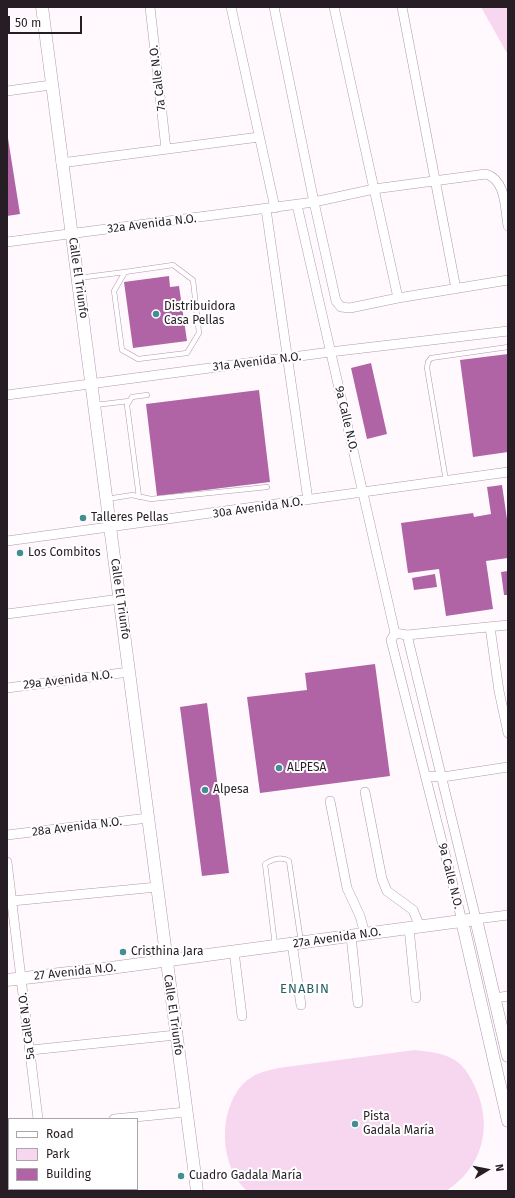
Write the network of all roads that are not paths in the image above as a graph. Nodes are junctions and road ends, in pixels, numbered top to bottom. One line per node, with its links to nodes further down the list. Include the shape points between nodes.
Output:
1 (42, 7): 7 (main road, Calle El Triunfo)
2 (150, 7): 10 (street, 7a Calle N.O.)
3 (231, 7): 9 (street)
4 (274, 7): 14 (street)
5 (334, 7): 13 (street)
6 (402, 7): 12 (street)
7 (51, 85): 8 (street); 11 (main road, Calle El Triunfo)
8 (7, 91)
9 (259, 137): 10 (street); 16 (street)
10 (166, 149): 11 (street)
11 (61, 163): 18 (main road, Calle El Triunfo)
12 (436, 180): 13 (street, 32a Avenida N.O.); 17 (street, 32a Avenida N.O., via 480,174 493,176 499,182); 23 (street)
13 (374, 189): 14 (street, 32a Avenida N.O.); 24 (street)
14 (314, 202): 15 (street, 32a Avenida N.O.); 24 (street, via 336,302 342,307 350,308)
15 (297, 205): 16 (street, 32a Avenida N.O.); 27 (street, 9a Calle N.O.)
16 (270, 209): 18 (street, 32a Avenida N.O.); 28 (street)
17 (508, 226)
18 (72, 234): 19 (street, 32a Avenida N.O.); 21 (main road, Calle El Triunfo)
19 (7, 242)
20 (124, 272): 20 (lane, via 114,291 122,350 138,359 187,353 199,333 193,280 173,265); 21 (lane)
21 (78, 278): 29 (main road, Calle El Triunfo)
22 (508, 280): 23 (street)
23 (456, 289): 24 (street)
24 (398, 298)
25 (508, 331): 27 (street, 31a Avenida N.O.)
26 (508, 347): 35 (lane, via 431,358 428,362)
27 (330, 352): 28 (street, 31a Avenida N.O.); 37 (street, 9a Calle N.O.)
28 (288, 358): 29 (street, 31a Avenida N.O.); 40 (street)
29 (92, 383): 30 (street, 31a Avenida N.O.); 33 (main road, Calle El Triunfo)
30 (7, 395)
31 (147, 395): 32 (lane, via 132,397)
32 (130, 401): 33 (lane); 38 (lane, via 127,405)
33 (95, 405): 39 (main road, Calle El Triunfo)
34 (508, 472): 35 (street, 30a Avenida N.O.)
35 (446, 481): 37 (street, 30a Avenida N.O.)
36 (267, 487): 38 (lane, via 151,499)
37 (363, 494): 40 (street, 30a Avenida N.O.); 47 (street, 9a Calle N.O.)
38 (139, 497): 39 (lane, via 132,495)
39 (107, 499): 41 (main road, Calle El Triunfo)
40 (308, 500): 41 (street, 30a Avenida N.O.)
41 (110, 528): 42 (street, 30a Avenida N.O.); 43 (main road, Calle El Triunfo)
42 (7, 541)
43 (120, 599): 44 (street); 49 (main road, Calle El Triunfo)
44 (7, 614)
45 (508, 624): 46 (street)
46 (490, 627): 48 (street); 51 (street)
47 (395, 633): 48 (street); 54 (street, 9a Calle N.O., via 391,640)
48 (406, 635): 55 (street, 9a Calle N.O.)
49 (130, 672): 50 (street, 29a Avenida N.O.); 58 (main road, Calle El Triunfo)
50 (7, 688)
51 (503, 690): 52 (street)
52 (508, 733)
53 (508, 767): 55 (street)
54 (425, 776): 55 (street); 65 (street, 9a Calle N.O.)
55 (443, 777): 64 (street, 9a Calle N.O.)
56 (365, 792): 66 (street, via 382,879 387,891 413,910)
57 (330, 801): 67 (street, via 347,888)
58 (148, 818): 59 (street, 28a Avenida N.O.); 61 (main road, Calle El Triunfo)
59 (7, 835)
60 (7, 862): 62 (street, 5a Calle N.O.)
61 (156, 887): 62 (street); 72 (main road, Calle El Triunfo)
62 (12, 901): 73 (street, 5a Calle N.O.)
63 (508, 915): 64 (street, 27a Avenida N.O.)
64 (476, 919): 65 (main road, 27a Avenida N.O.); 77 (main road, 9a Calle N.O.)
65 (462, 921): 66 (main road, 27a Avenida N.O.); 87 (main road, 9a Calle N.O.)
66 (414, 927): 67 (main road, 27a Avenida N.O.); 76 (street)
67 (365, 934): 68 (main road, 27a Avenida N.O.)
68 (351, 936): 69 (main road, 27a Avenida N.O.); 78 (street)
69 (297, 943): 70 (main road, 27a Avenida N.O.); 70 (lane, via 289,861 284,858 273,859 264,864); 79 (street)
70 (275, 946): 71 (main road, 27a Avenida N.O.)
71 (234, 951): 72 (main road, 27a Avenida N.O.); 80 (street)
72 (166, 960): 73 (main road, 27 Avenida N.O.); 81 (main road, Calle El Triunfo)
73 (22, 978): 74 (main road, 27 Avenida N.O.); 82 (street, 5a Calle N.O.)
74 (7, 980)
75 (508, 996): 77 (street)
76 (416, 998)
77 (495, 998): 83 (main road, 9a Calle N.O.)
78 (358, 1003)
79 (301, 1005)
80 (242, 1016)
81 (176, 1035): 82 (street); 84 (main road, Calle El Triunfo)
82 (31, 1050): 85 (street, 5a Calle N.O.)
83 (508, 1056)
84 (186, 1112): 86 (street); 88 (main road, Calle El Triunfo)
85 (38, 1118)
86 (124, 1118)
87 (508, 1121)
88 (196, 1191)

